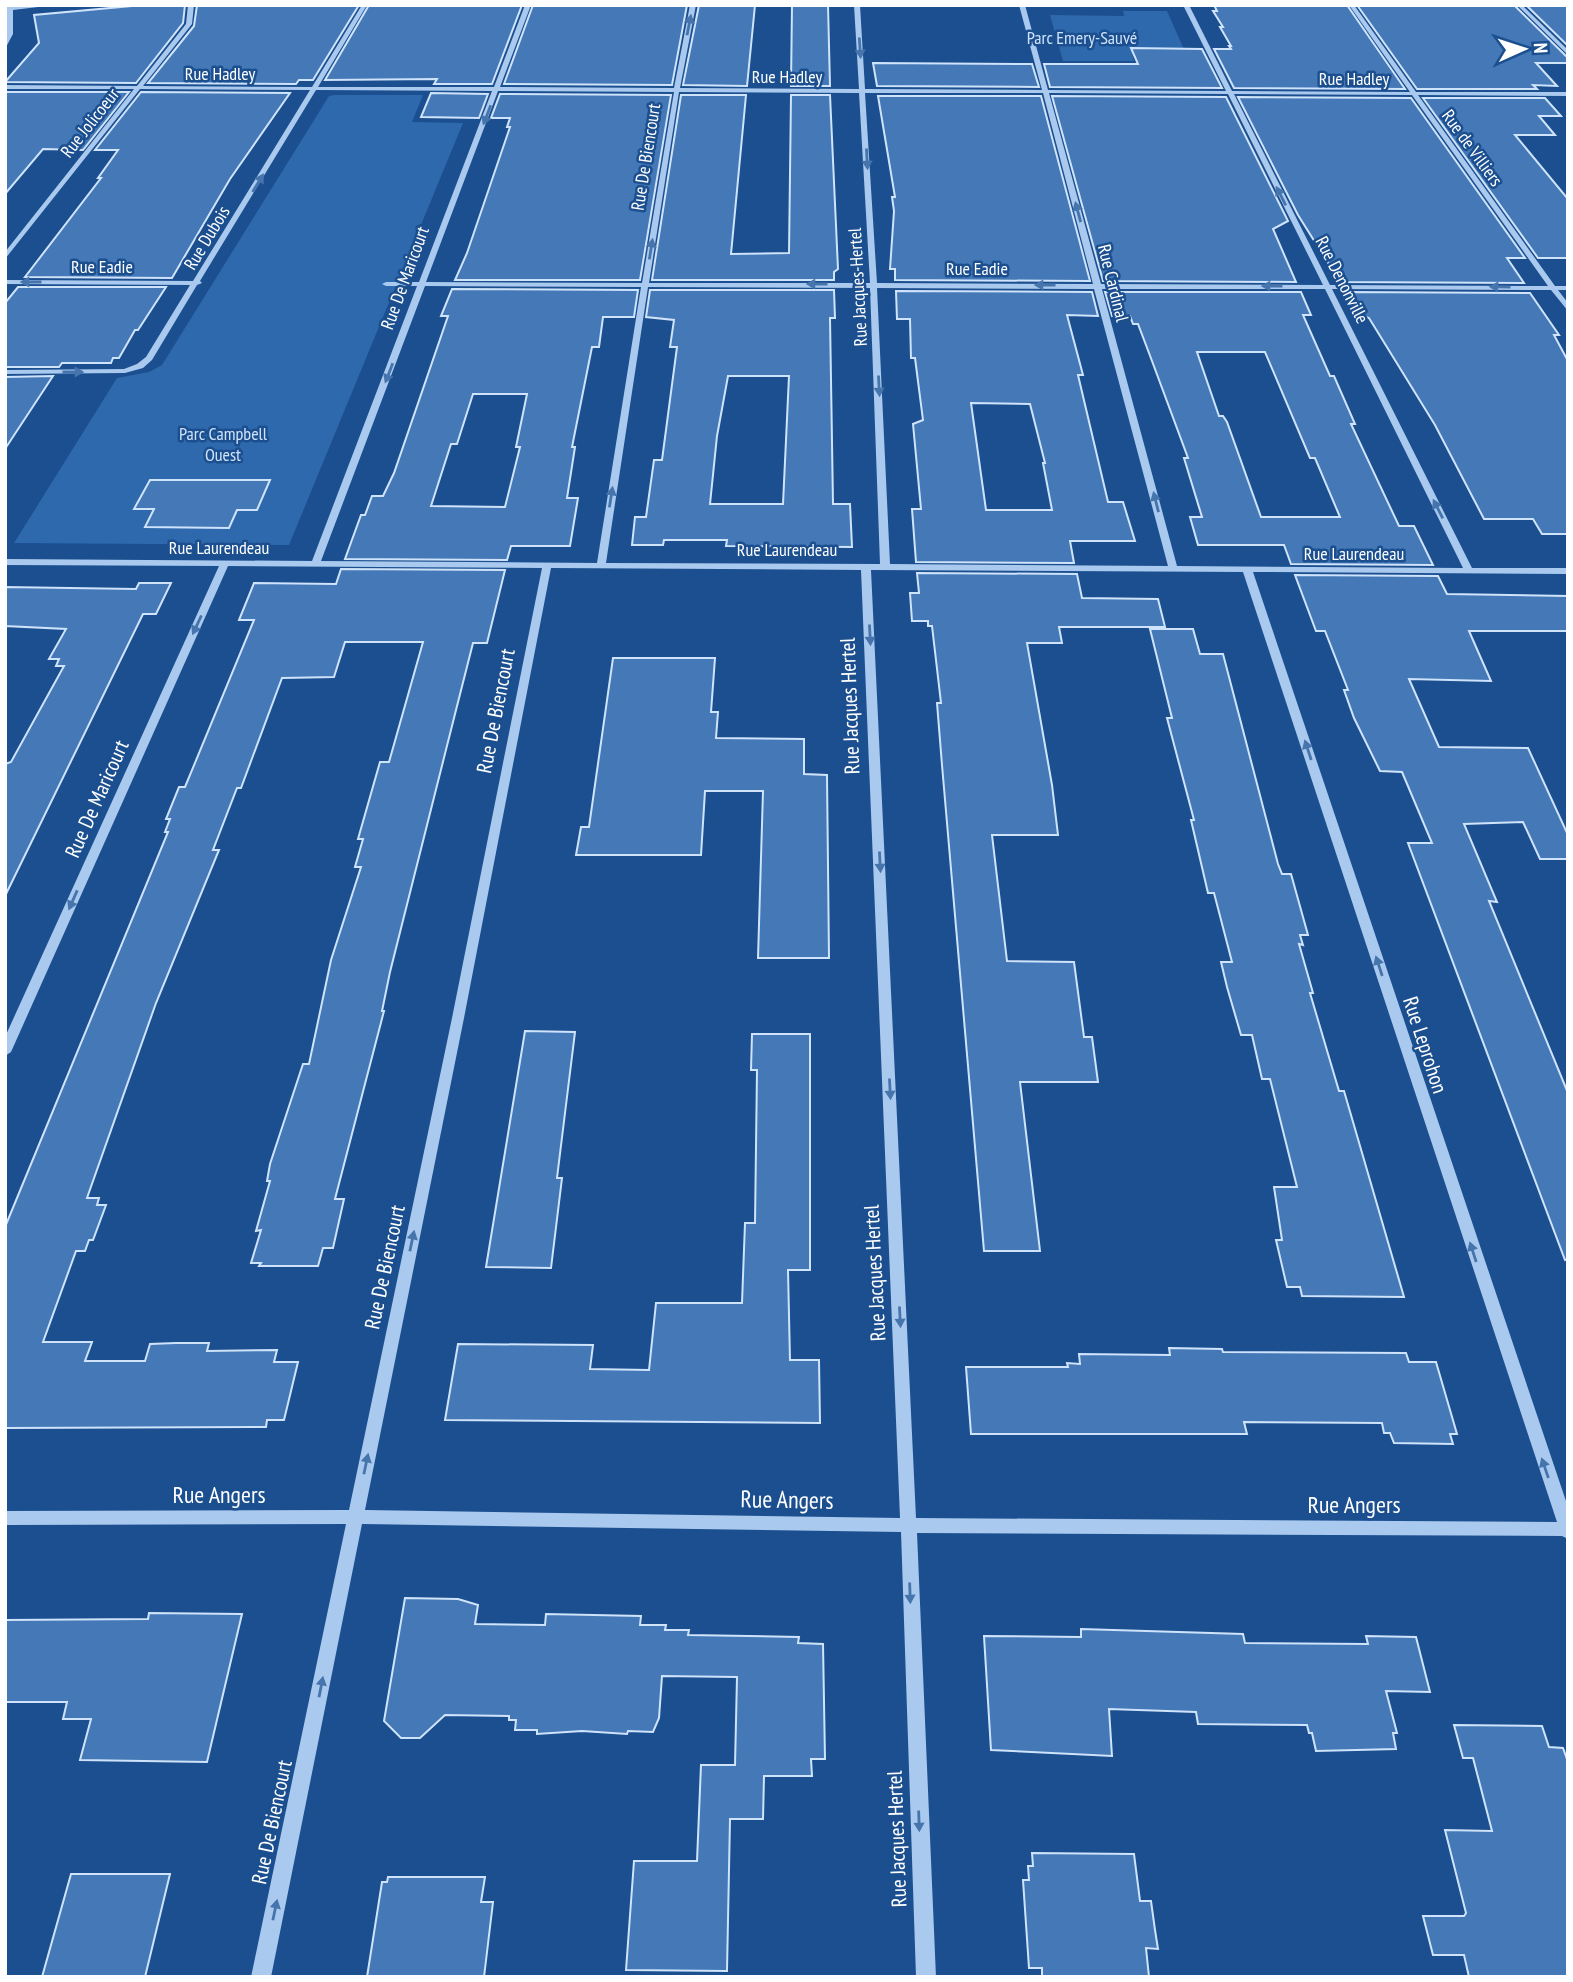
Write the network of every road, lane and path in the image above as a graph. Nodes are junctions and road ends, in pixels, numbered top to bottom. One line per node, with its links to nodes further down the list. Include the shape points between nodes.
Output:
1 (53, 5): 11 (street)
2 (191, 5): 15 (street, Rue Jolicoeur, via 189,24)
3 (365, 5): 16 (street, Rue Dubois)
4 (528, 5): 17 (street, Rue De Maricourt)
5 (693, 5): 18 (street, Rue De Biencourt, one-way to 5)
6 (857, 5): 19 (street, Rue Jacques-Hertel, one-way to 19)
7 (1022, 5): 20 (street, Rue Cardinal)
8 (1186, 5): 21 (street, Rue Denonville)
9 (1351, 5): 22 (street, Rue de Villiers)
10 (1519, 5): 13 (street)
11 (8, 9): 12 (street, via 10,34)
12 (5, 47)
13 (1568, 54)
14 (5, 87): 15 (street, Rue Hadley)
15 (139, 87): 16 (street, Rue Hadley); 24 (street, Rue Jolicoeur)
16 (316, 88): 17 (street, Rue Hadley); 26 (street, Rue Dubois, one-way to 16)
17 (496, 89): 18 (street, Rue Hadley); 28 (street, Rue De Maricourt, one-way to 28)
18 (677, 90): 19 (street, Rue Hadley); 29 (street, Rue De Biencourt, one-way to 18)
19 (862, 91): 20 (street, Rue Hadley); 30 (street, Rue Jacques-Hertel, one-way to 30)
20 (1046, 91): 21 (street, Rue Hadley); 31 (street, Rue Cardinal, one-way to 20)
21 (1230, 92): 22 (street, Rue Hadley); 32 (street, Rue Denonville, one-way to 21)
22 (1413, 93): 23 (street, Rue Hadley); 33 (street, Rue de Villiers)
23 (1568, 94)
24 (5, 257)
25 (5, 282): 26 (street, Rue Eadie, one-way to 25)
26 (198, 283): 36 (street, Rue Dubois, one-way to 26, via 125,371 140,366)
27 (386, 284): 28 (street, Rue Eadie)
28 (421, 284): 29 (street, Rue Eadie); 39 (street, Rue De Maricourt, one-way to 39)
29 (646, 284): 30 (street, Rue Eadie, one-way to 29); 41 (street, Rue De Biencourt, one-way to 29)
30 (873, 285): 31 (street, Rue Eadie, one-way to 30); 43 (street, Rue Jacques-Hertel, one-way to 43)
31 (1098, 285): 32 (street, Rue Eadie, one-way to 31); 44 (street, Rue Cardinal, one-way to 31)
32 (1327, 286): 33 (street, Rue Eadie, one-way to 32); 46 (street, Rue Denonville, one-way to 32)
33 (1553, 288): 34 (street, Rue Eadie); 35 (street, Rue de Villiers)
34 (1568, 288)
35 (1568, 309)
36 (5, 372)
37 (5, 562): 38 (street, Rue Laurendeau)
38 (225, 563): 39 (street, Rue Laurendeau); 48 (street, Rue De Maricourt, one-way to 48)
39 (316, 563): 40 (street, Rue Laurendeau)
40 (547, 565): 41 (street, Rue Laurendeau); 49 (street, Rue De Biencourt, one-way to 40)
41 (601, 565): 42 (street, Rue Laurendeau)
42 (866, 566): 43 (street, Rue Laurendeau); 51 (street, Rue Jacques Hertel, one-way to 51)
43 (885, 566): 44 (street, Rue Laurendeau)
44 (1173, 568): 45 (street, Rue Laurendeau)
45 (1248, 569): 46 (street, Rue Laurendeau); 52 (street, Rue Leprohon, one-way to 45)
46 (1469, 570): 47 (street, Rue Laurendeau)
47 (1568, 571)
48 (5, 1052)
49 (355, 1517): 50 (street, Rue Angers); 51 (street, Rue Angers); 53 (street, Rue De Biencourt, one-way to 49)
50 (5, 1518)
51 (909, 1525): 52 (street, Rue Angers); 54 (street, Rue Jacques Hertel, one-way to 54)
52 (1567, 1530)
53 (261, 1977)
54 (926, 1977)

